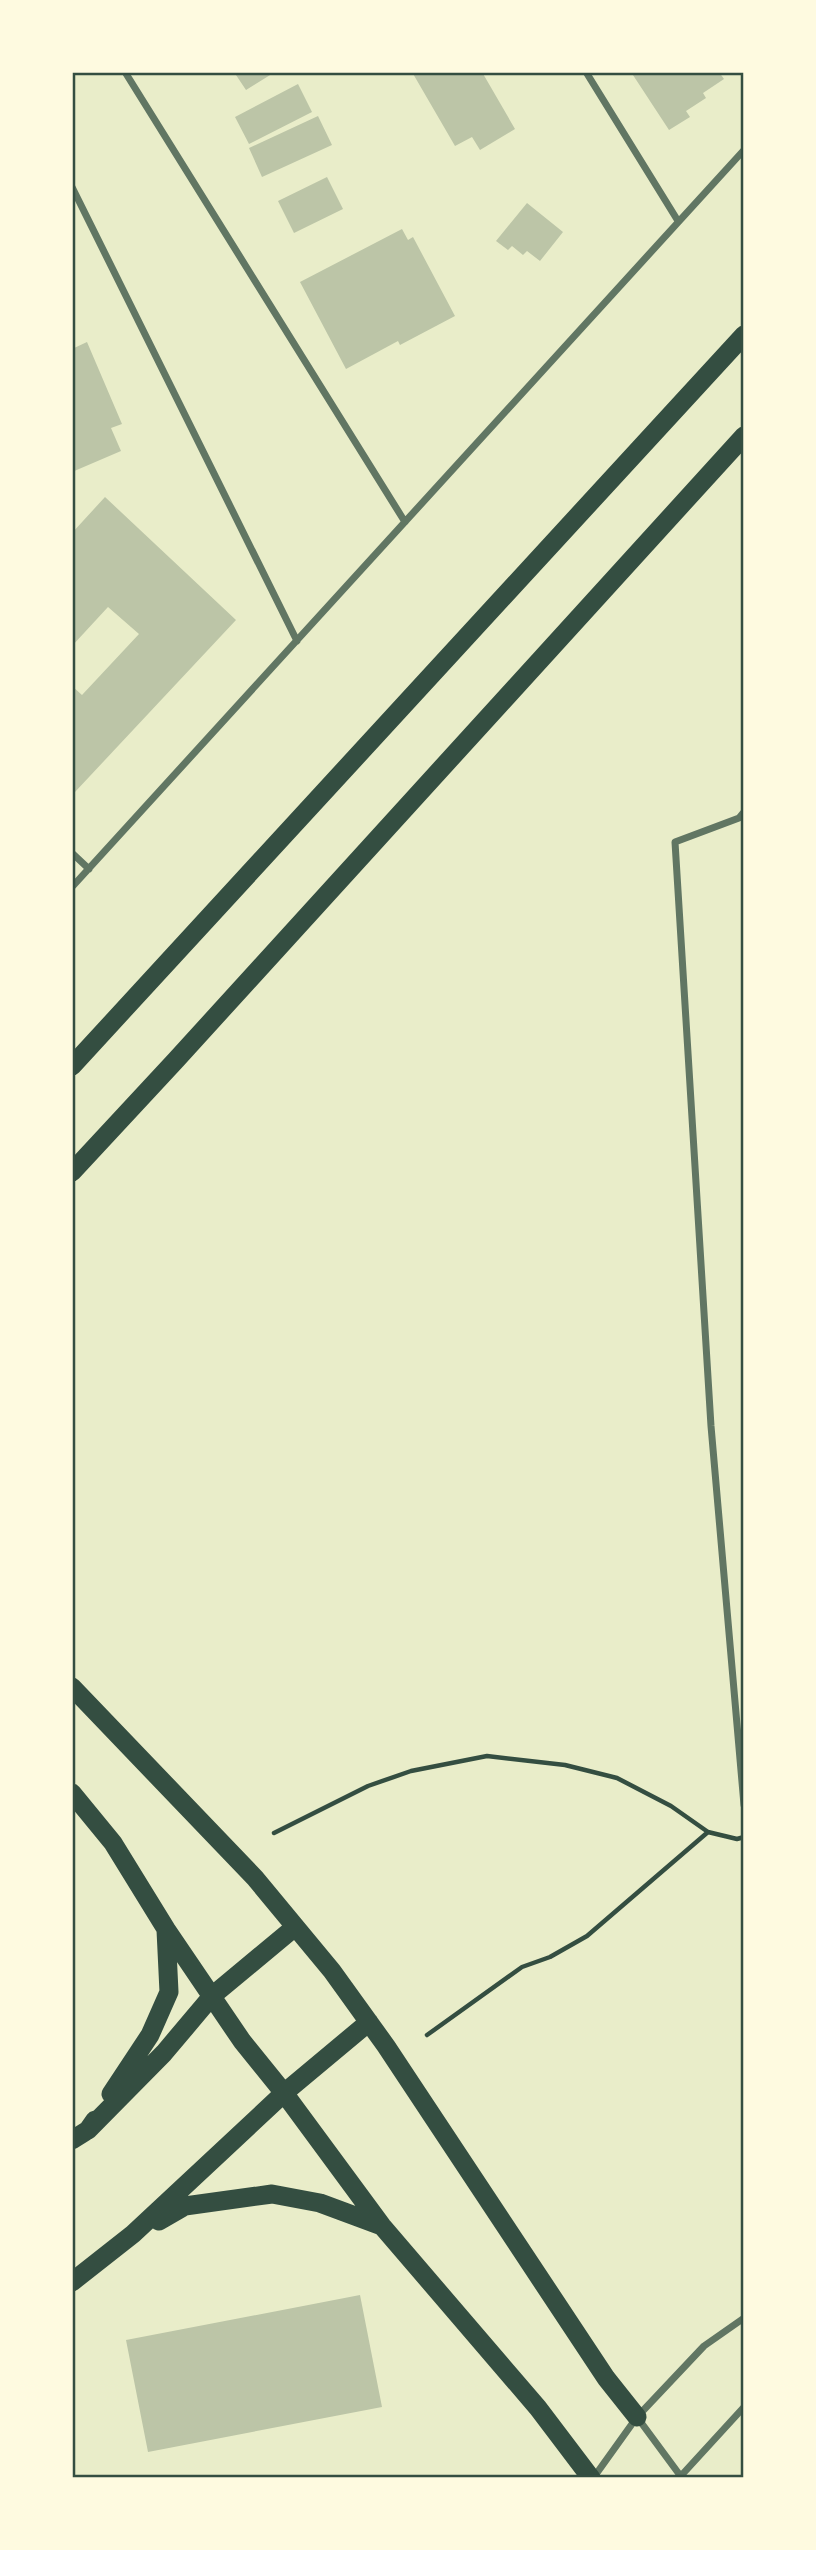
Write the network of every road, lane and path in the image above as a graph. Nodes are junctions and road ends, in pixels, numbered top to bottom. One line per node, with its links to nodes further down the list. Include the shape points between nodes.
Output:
1 (125, 72): 8 (street)
2 (586, 72): 5 (street)
3 (744, 150): 5 (street)
4 (72, 187): 9 (street)
5 (678, 221): 8 (street)
6 (744, 335): 15 (highway)
7 (744, 436): 14 (highway)
8 (405, 522): 9 (street)
9 (297, 642): 12 (street)
10 (743, 817): 20 (street, via 675,842 711,1426)
11 (72, 853): 12 (street)
12 (89, 869): 13 (street)
13 (72, 887)
14 (176, 1060): 16 (highway); 17 (highway)
15 (72, 1066)
16 (72, 1172)
17 (72, 1189)
18 (72, 1687): 24 (highway, via 255,1878)
19 (72, 1793): 25 (highway, via 113,1843)
20 (744, 1805)
21 (708, 1832): 22 (path, via 617,1778 565,1765 487,1756 411,1771 368,1786); 23 (path); 28 (path, via 587,1936 522,1967)
22 (274, 1833)
23 (744, 1837)
24 (295, 1927): 26 (highway); 27 (highway)
25 (166, 1929): 26 (highway); 30 (highway, via 169,1992 150,2035)
26 (212, 1996): 29 (highway); 30 (highway, via 164,2053)
27 (369, 2022): 29 (highway); 36 (highway, via 606,2378)
28 (427, 2035)
29 (284, 2093): 31 (highway); 32 (highway)
30 (80, 2135)
31 (382, 2226): 32 (highway, via 320,2203 272,2194 185,2206); 38 (highway)
32 (133, 2234): 33 (highway)
33 (72, 2282)
34 (744, 2318): 36 (street, via 704,2346)
35 (744, 2407): 37 (street)
36 (637, 2417): 37 (street); 38 (street)
37 (681, 2477)
38 (592, 2478)

